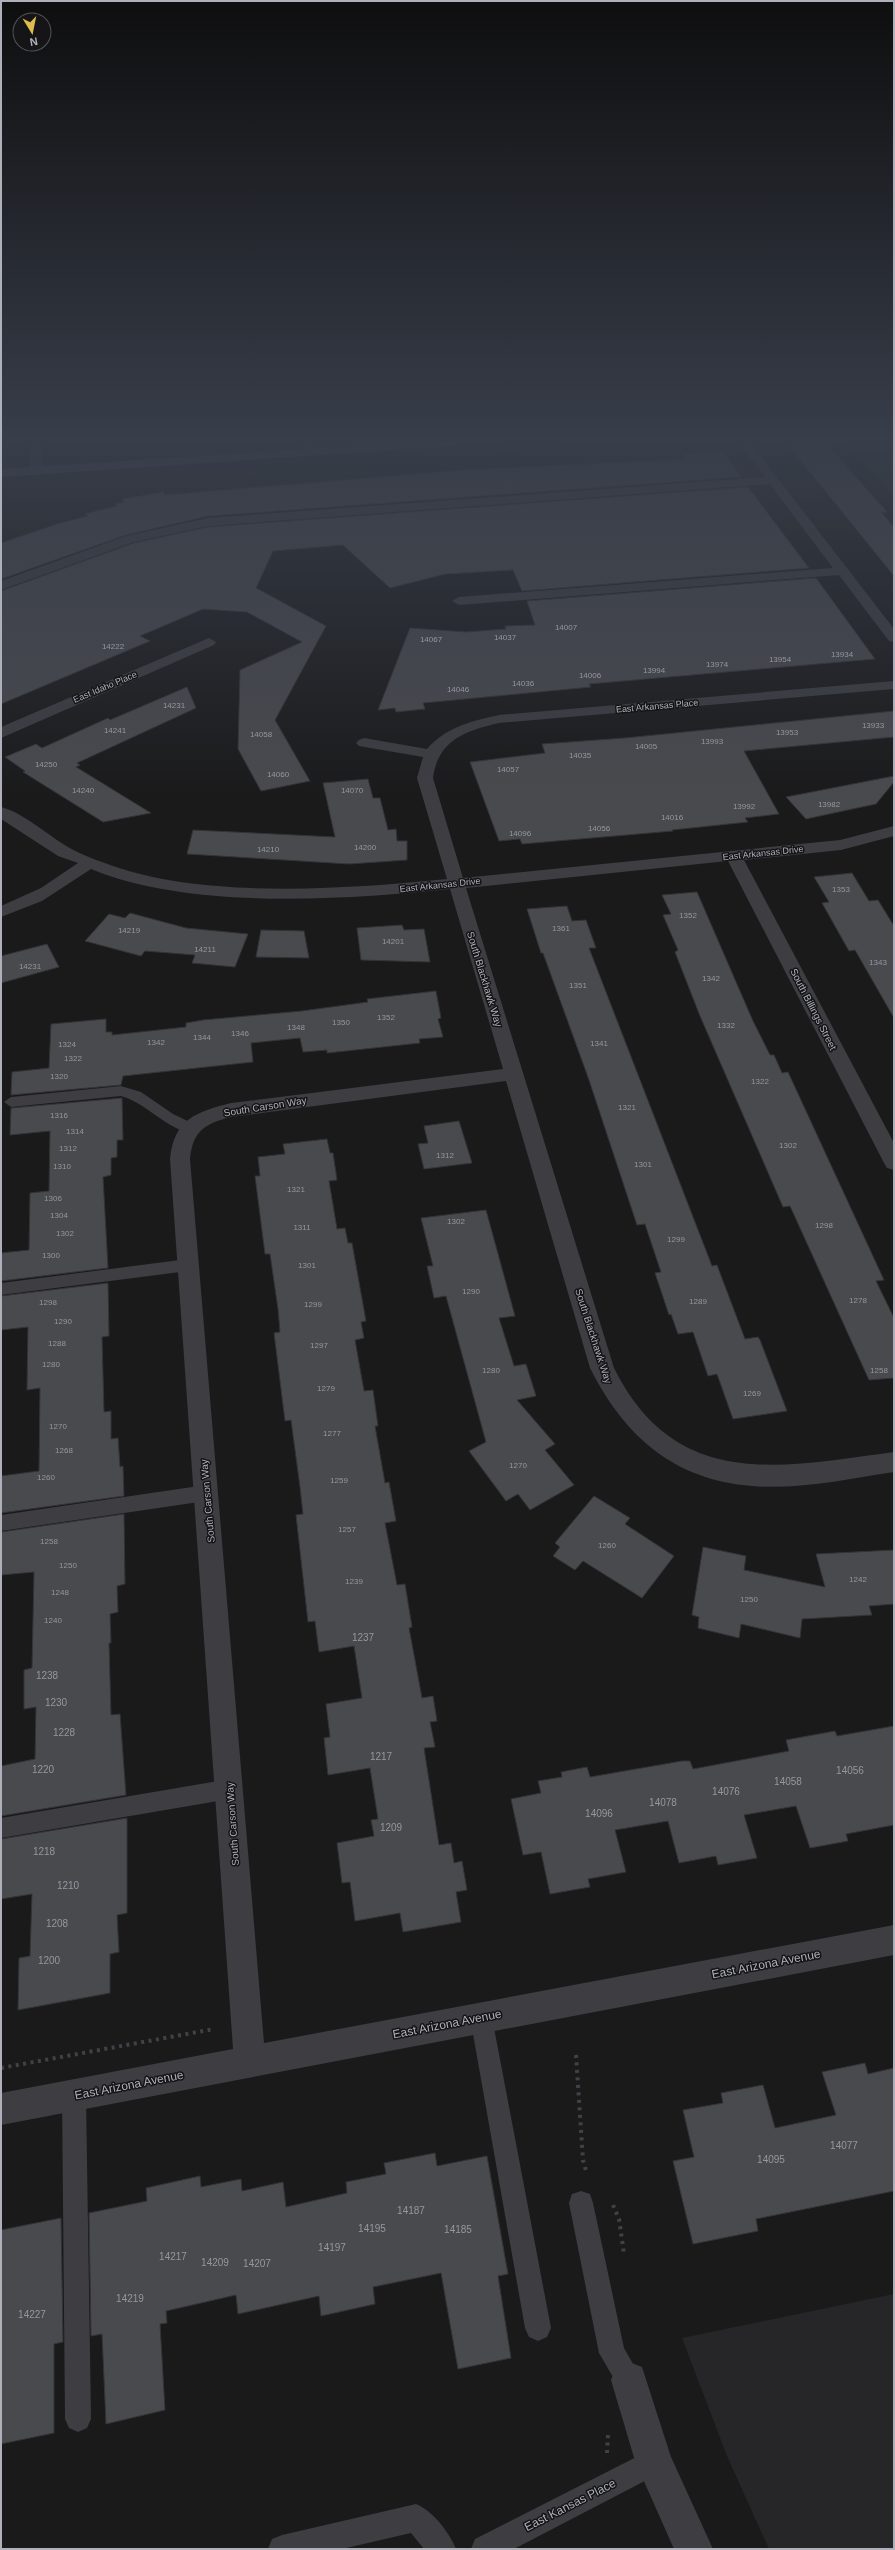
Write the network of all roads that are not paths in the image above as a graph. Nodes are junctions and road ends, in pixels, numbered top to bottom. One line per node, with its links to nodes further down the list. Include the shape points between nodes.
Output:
1 (72, 560): 4 (street)
2 (834, 560): 3 (street)
3 (842, 571): 5 (street); 6 (street)
4 (1, 586)
5 (459, 601)
6 (894, 638)
7 (209, 642): 9 (street, East Idaho Place)
8 (894, 685): 11 (street, East Arkansas Place, via 499,720 462,730 447,738)
9 (1, 732)
10 (364, 743): 11 (street)
11 (430, 754): 16 (street, via 425,766 425,778)
12 (1, 812): 15 (street, East Arkansas Drive, via 64,852)
13 (894, 831): 14 (street, East Arkansas Drive, via 841,844)
14 (734, 856): 16 (street, East Arkansas Drive); 21 (street, South Billings Street)
15 (89, 863): 16 (street, East Arkansas Drive, via 160,883 202,889 280,893 383,891); 17 (street, via 59,886)
16 (456, 884): 18 (street, South Blackhawk Way)
17 (1, 912)
18 (514, 1074): 20 (street, South Carson Way, via 370,1090 231,1110 205,1118); 24 (street, South Blackhawk Way, via 602,1368 610,1387 626,1411 649,1433 677,1452 722,1470 750,1476 776,1476)
19 (11, 1102): 20 (lane, via 121,1091 136,1095 168,1118)
20 (190, 1128): 22 (street, South Carson Way, via 182,1141 180,1158)
21 (892, 1156)
22 (188, 1265): 23 (lane); 25 (street, South Carson Way)
23 (1, 1289)
24 (894, 1462)
25 (206, 1493): 26 (lane); 27 (street, South Carson Way)
26 (1, 1523)
27 (230, 1789): 28 (lane); 31 (street, South Carson Way)
28 (1, 1828)
29 (894, 1940): 30 (street, East Arizona Avenue)
30 (481, 2017): 31 (street, East Arizona Avenue); 35 (lane)
31 (250, 2061): 32 (street, East Arizona Avenue)
32 (74, 2096): 33 (street, East Arizona Avenue); 37 (lane)
33 (1, 2109)
34 (581, 2203): 36 (lane, via 612,2353)
35 (538, 2328)
36 (629, 2380): 38 (street)
37 (78, 2419)
38 (654, 2461): 41 (lane, East Kansas Place); 42 (street)
39 (282, 2549): 40 (lane, via 416,2518)
40 (442, 2549)
41 (485, 2549)
42 (694, 2549)

